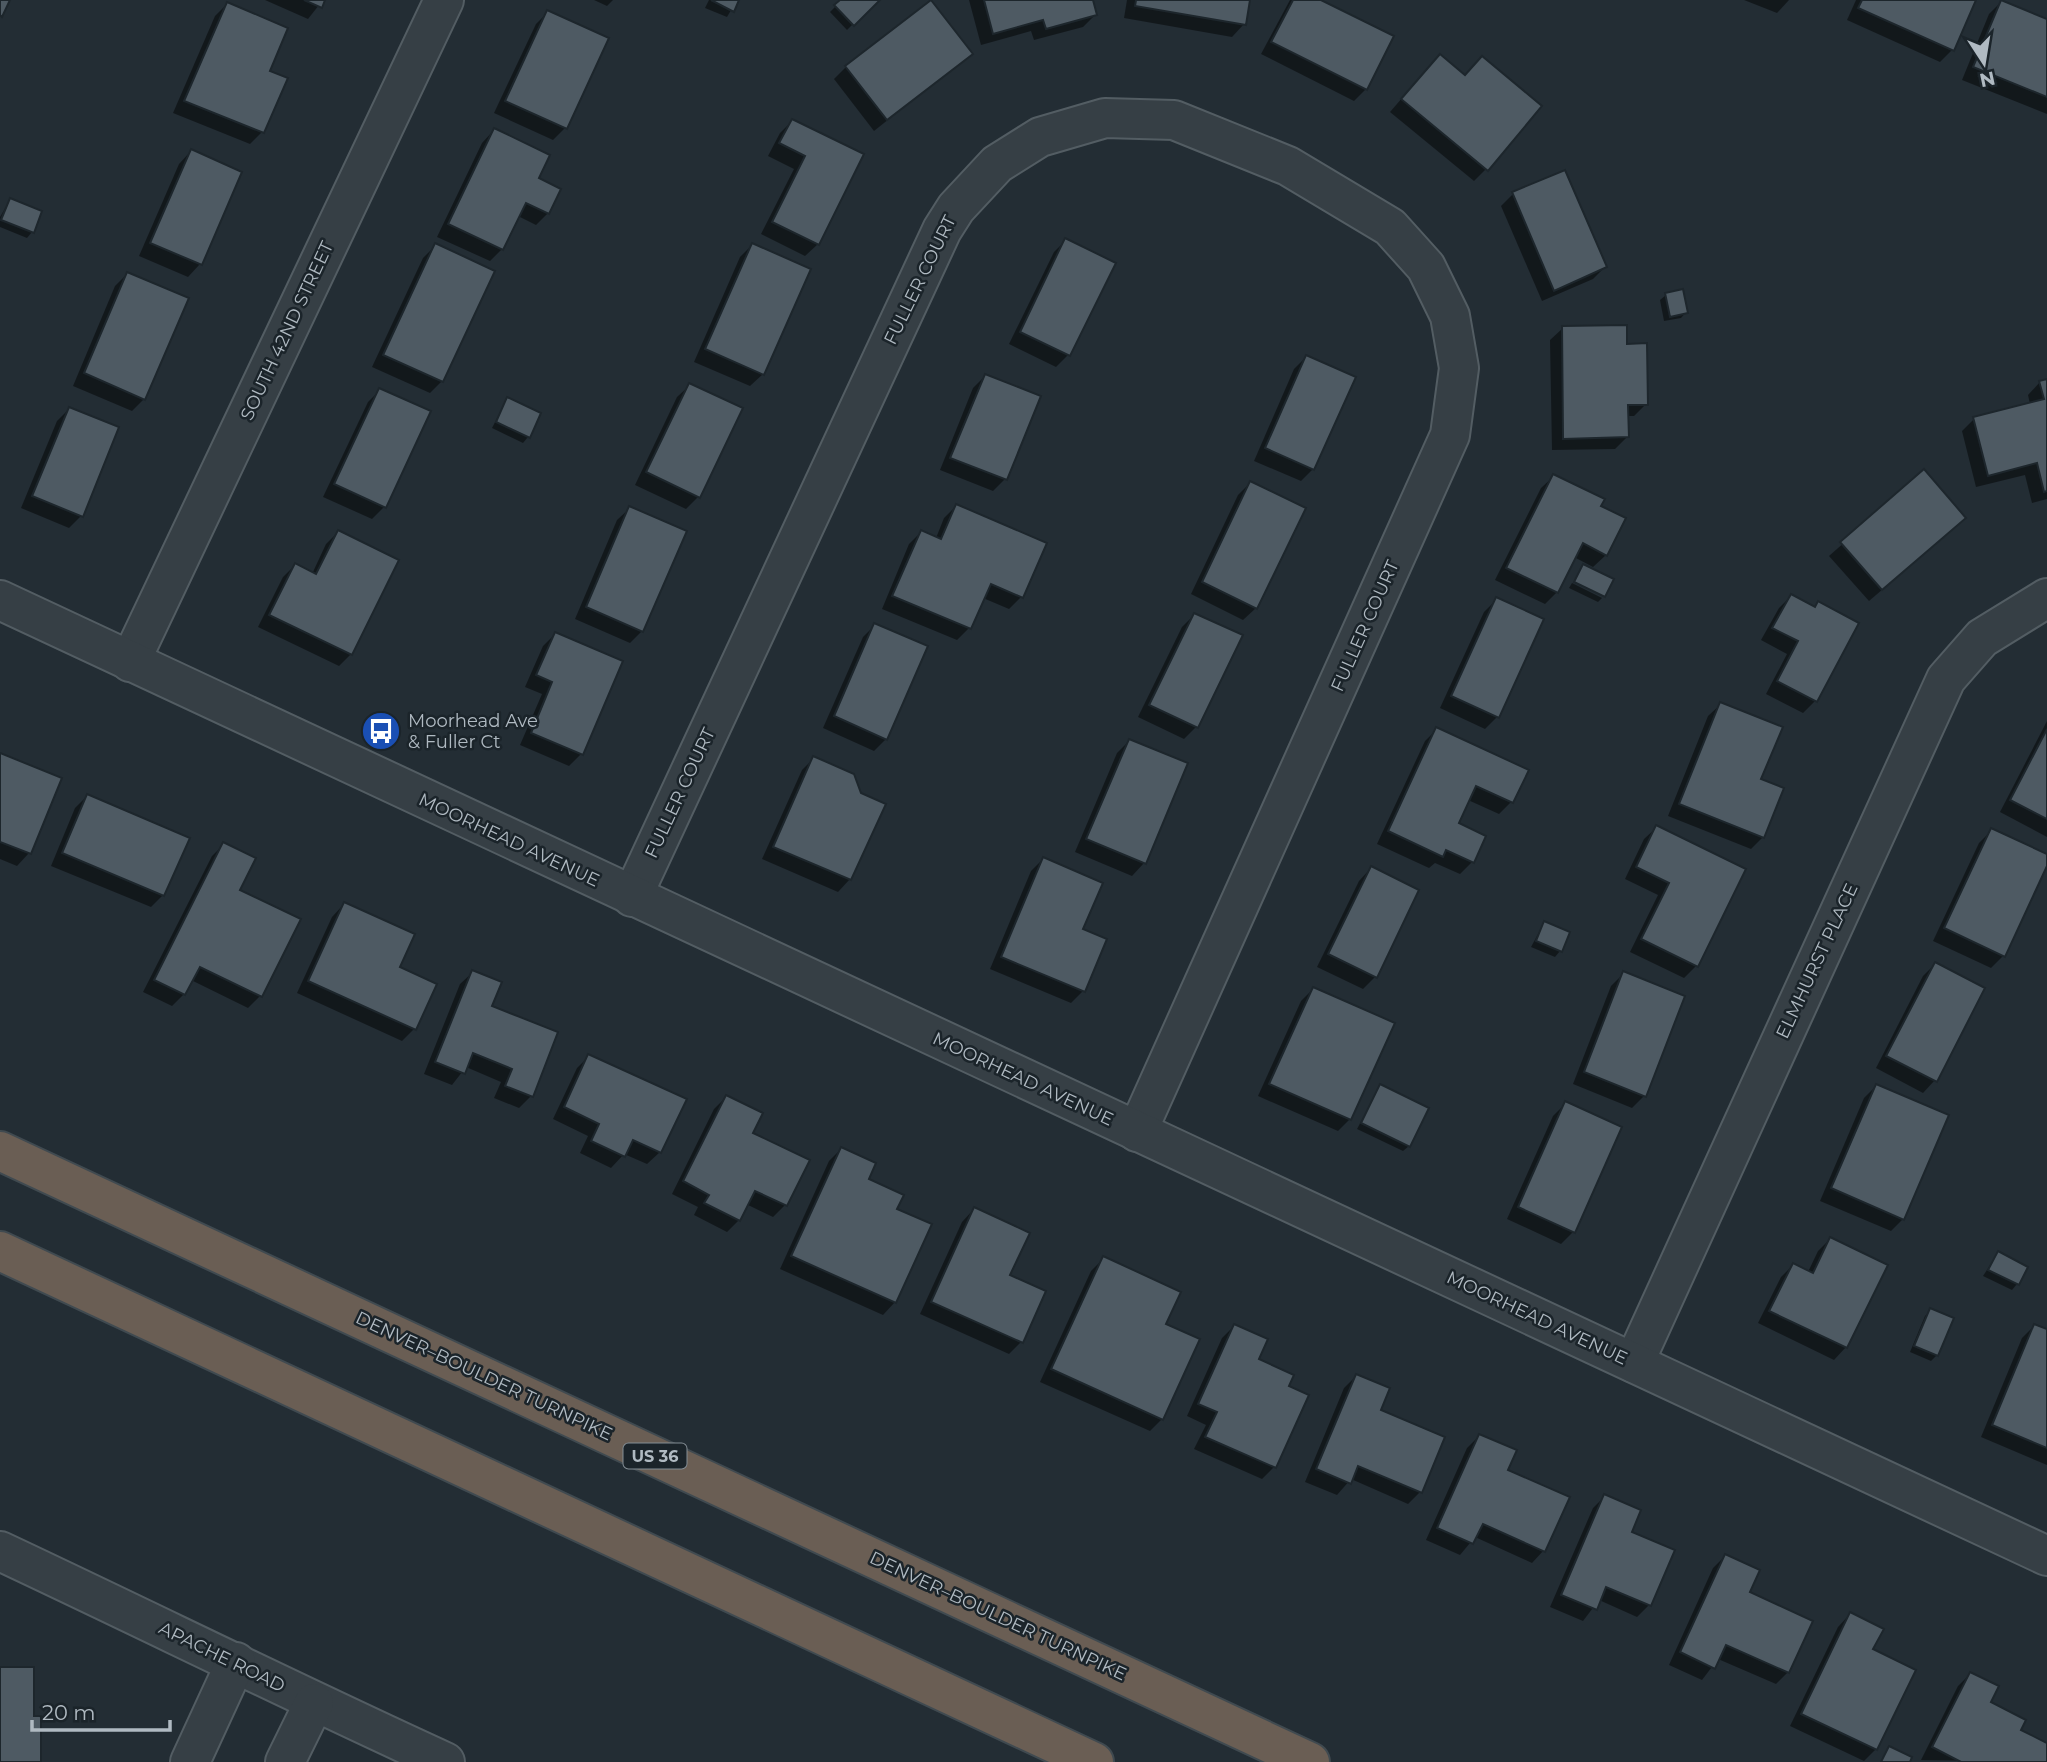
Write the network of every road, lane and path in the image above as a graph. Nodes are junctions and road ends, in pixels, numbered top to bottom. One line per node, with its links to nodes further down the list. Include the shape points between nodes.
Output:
1 (444, 0): 4 (street, SOUTH 42ND STREET)
2 (2047, 598): 9 (street, ELMHURST PLACE, via 1982,638 1946,679)
3 (0, 600): 4 (street, MOORHEAD AVENUE)
4 (130, 662): 5 (street, MOORHEAD AVENUE)
5 (632, 897): 6 (street, MOORHEAD AVENUE); 6 (street, FULLER COURT, via 956,208 997,164 1040,137 1105,118 1174,120 1288,166 1390,227 1426,267 1450,316 1459,368 1450,435)
6 (1137, 1132): 9 (street, MOORHEAD AVENUE)
7 (0, 1151): 18 (highway, DENVER–BOULDER TURNPIKE / US 36)
8 (0, 1251): 17 (highway)
9 (1634, 1363): 11 (street, MOORHEAD AVENUE)
10 (0, 1552): 12 (street, APACHE ROAD)
11 (2047, 1556)
12 (236, 1662): 13 (street, APACHE ROAD); 14 (street)
13 (314, 1703): 15 (street); 16 (street, APACHE ROAD)
14 (190, 1762)
15 (285, 1762)
16 (445, 1762)
17 (1094, 1762)
18 (1310, 1762)

